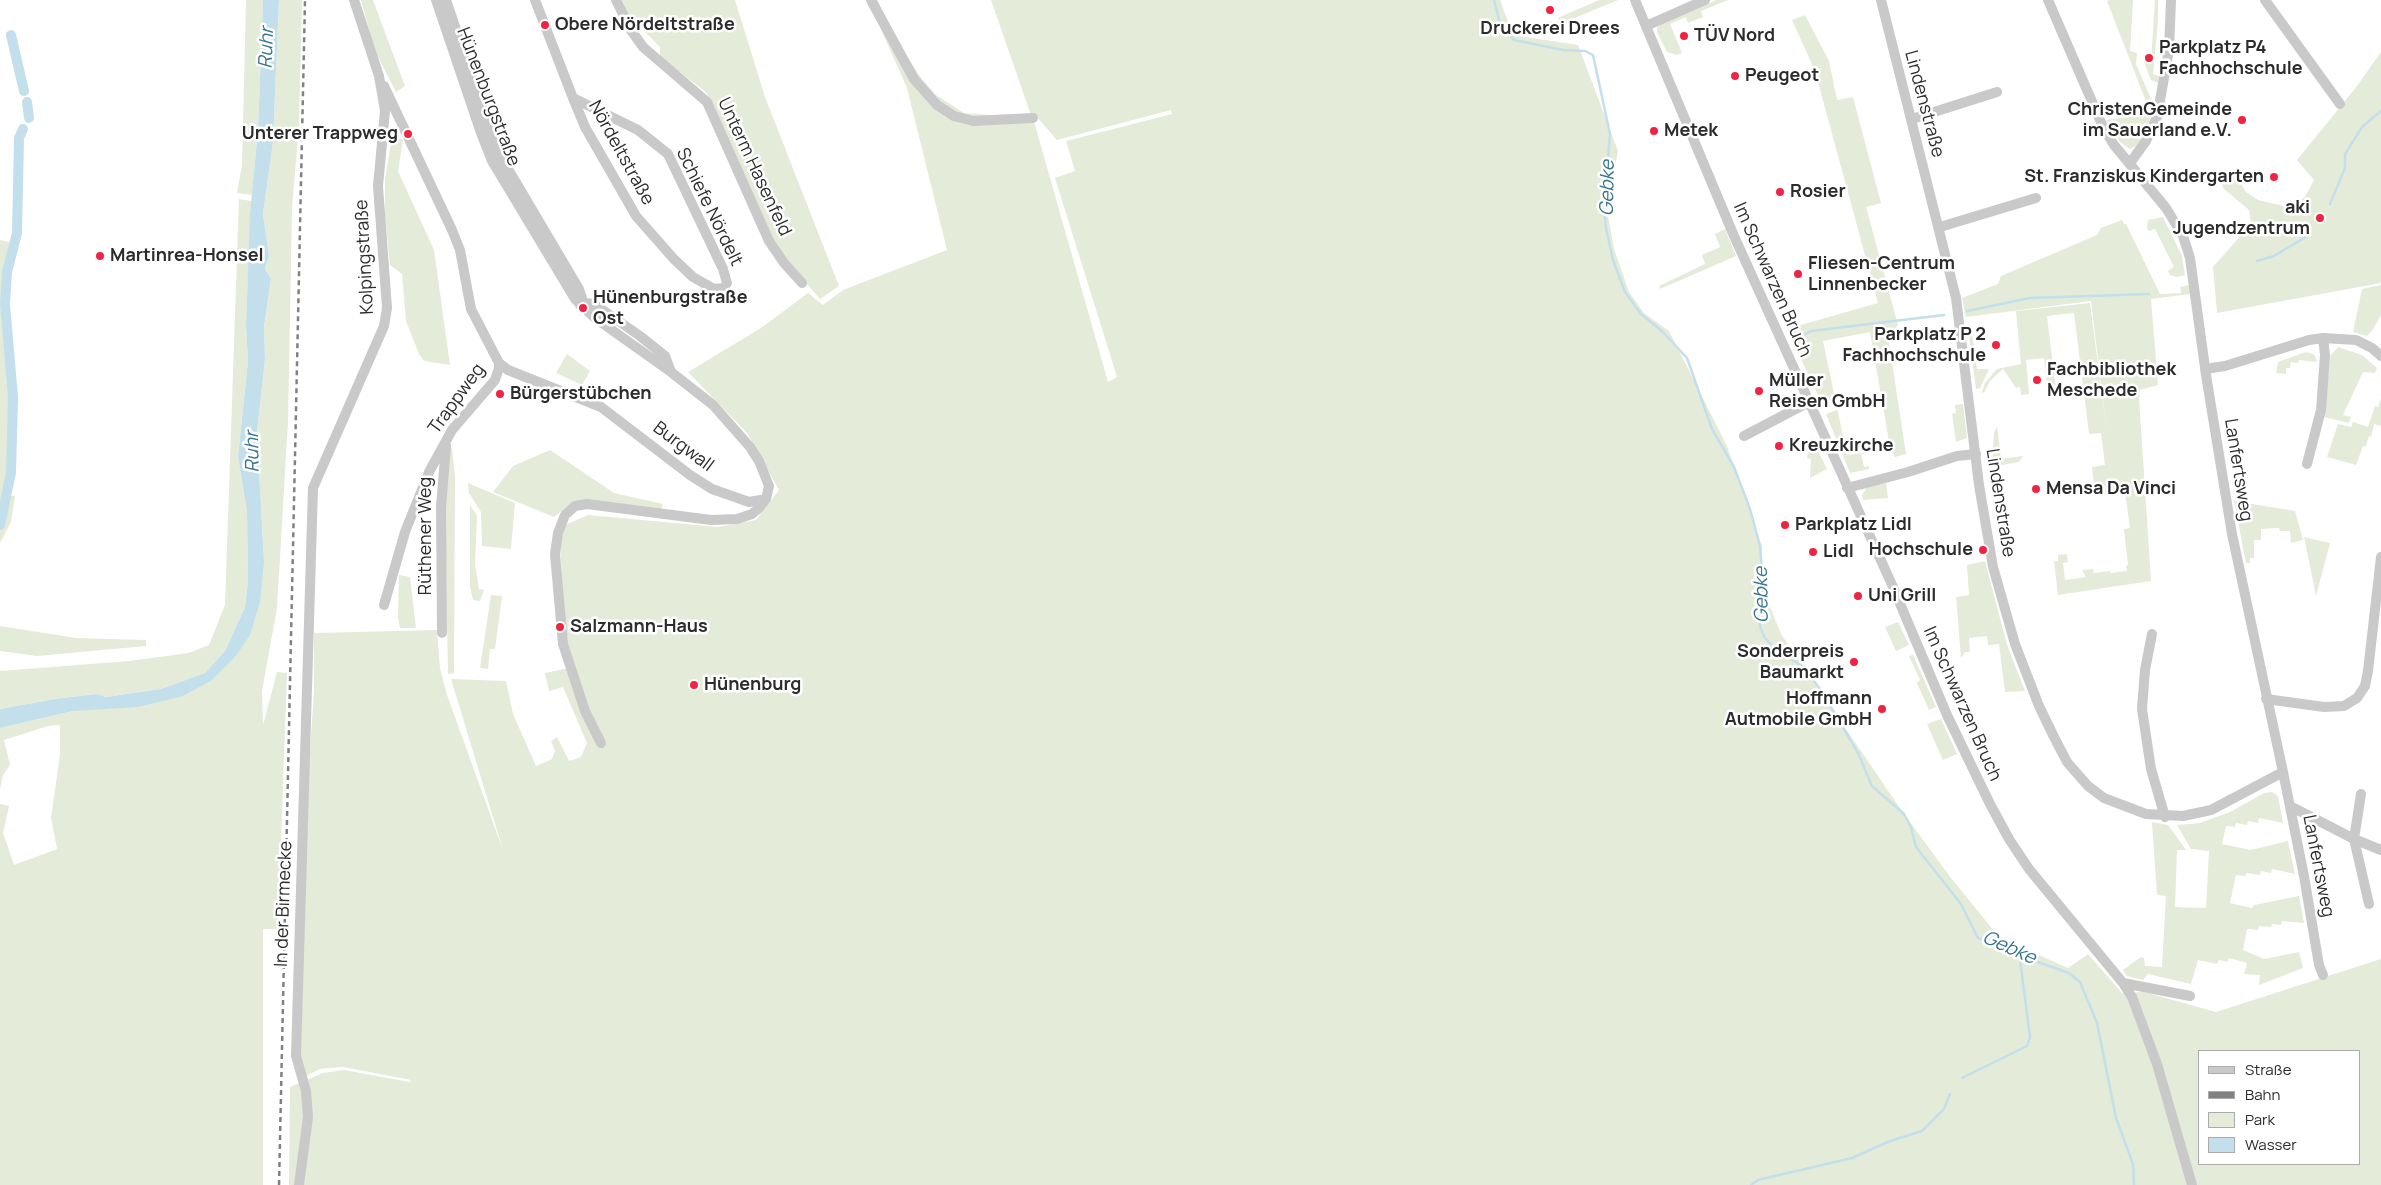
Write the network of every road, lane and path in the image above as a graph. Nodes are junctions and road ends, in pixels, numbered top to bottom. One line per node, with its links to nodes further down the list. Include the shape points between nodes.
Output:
1 (354, 0): 14 (street, Kolpingstraße)
2 (436, 0): 25 (street, Hünenburgstraße, via 492,161)
3 (446, 0): 25 (street, Hünenburgstraße, via 498,152)
4 (535, 0): 16 (street, Nördeltstraße)
5 (616, 0): 23 (street, Unterm Hasenfeld, via 643,46 707,102 769,241)
6 (871, 0): 18 (street, via 914,79 937,105 954,116 973,121)
7 (1634, 0): 13 (street, Im Schwarzen Bruch)
8 (1705, 0): 13 (street)
9 (1881, 0): 19 (street, Lindenstraße)
10 (2048, 0): 20 (street, Lanfertsweg, via 2103,127)
11 (2171, 0): 20 (street, via 2169,50 2157,117 2146,142)
12 (2265, 0): 17 (street)
13 (1646, 26): 33 (street, Im Schwarzen Bruch, via 1734,236)
14 (379, 76): 28 (street, Trappweg, via 452,230 460,250 471,309); 44 (street, Kolpingstraße, via 385,124 378,200 386,316 314,482)
15 (1997, 92): 19 (street)
16 (573, 98): 24 (street, Nördeltstraße, via 597,151 641,222 680,266 708,287); 24 (street, Schiefe Nördelt, via 638,130 668,154 723,269 727,283)
17 (2340, 104)
18 (1033, 118)
19 (1912, 118): 22 (street, Lindenstraße)
20 (2130, 163): 29 (street, Lanfertsweg, via 2160,200 2185,242 2194,278)
21 (2036, 198): 22 (street)
22 (1940, 227): 36 (street, Lindenstraße, via 1958,308)
23 (802, 283)
24 (721, 290)
25 (580, 299): 30 (street, Hünenburgstraße); 30 (street, Hünenburgstraße, via 591,303 665,356)
26 (2323, 338): 27 (street, via 2356,340); 29 (street); 37 (street, via 2321,410)
27 (2381, 356)
28 (499, 363): 31 (street, Burgwall); 32 (street, Trappweg)
29 (2205, 369): 47 (street, Lanfertsweg, via 2232,534)
30 (671, 372): 39 (street, Hünenburgstraße, via 714,405 745,440 766,476 769,489)
31 (519, 374): 32 (street); 40 (street, Burgwall, via 601,407 704,485 728,497)
32 (495, 380): 35 (street, Trappweg, via 460,419)
33 (1809, 402): 34 (street); 38 (street, Im Schwarzen Bruch)
34 (1744, 436)
35 (447, 440): 43 (street, Trappweg, via 415,504); 45 (street, Rüthener Weg, via 441,506)
36 (1976, 454): 38 (street, via 1957,456); 52 (street, Lindenstraße, via 1987,539 2000,595 2018,653 2054,737 2072,769 2100,795 2136,811)
37 (2307, 464)
38 (1847, 488): 57 (street, Im Schwarzen Bruch, via 1948,715 2009,840)
39 (766, 499): 40 (street, Burgwall); 41 (street)
40 (749, 502): 41 (street, via 753,507)
41 (752, 514): 48 (street, via 737,519 711,520 587,504 575,506 565,515 555,554 563,644 585,710)
42 (2381, 557): 47 (street, via 2368,671 2365,686 2357,698 2344,706 2324,707)
43 (384, 605)
44 (309, 621): 59 (street, In der Birmecke, via 296,1056 306,1091 308,1117)
45 (442, 633)
46 (2152, 634): 52 (street, via 2142,709 2149,760)
47 (2266, 699): 49 (street, Lanfertsweg)
48 (602, 743)
49 (2284, 772): 51 (street, Lanfertsweg); 52 (street, Lindenstraße, via 2211,810)
50 (2362, 794): 53 (street)
51 (2290, 806): 53 (street); 56 (street, Lanfertsweg)
52 (2165, 817)
53 (2354, 839): 54 (street); 55 (street)
54 (2381, 850)
55 (2369, 904)
56 (2323, 975)
57 (2123, 983): 58 (street); 60 (street, Im Schwarzen Bruch, via 2146,1034)
58 (2190, 996)
59 (299, 1185)
60 (2192, 1185)

